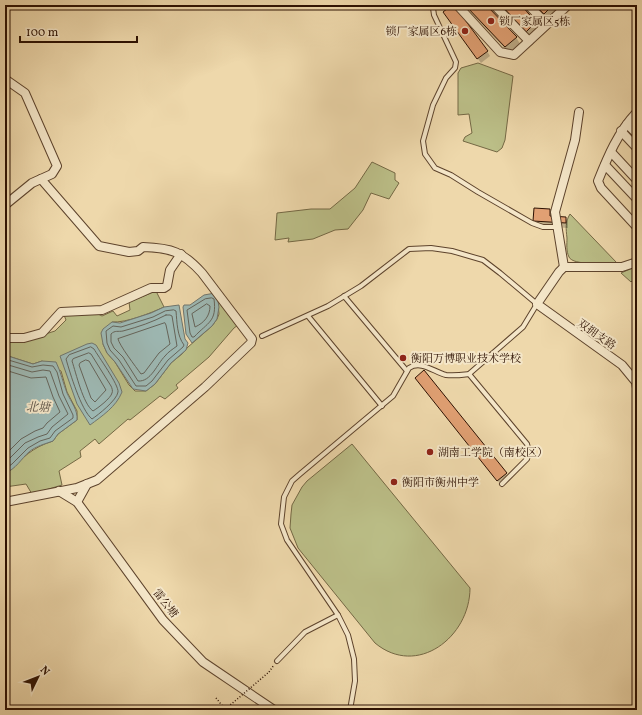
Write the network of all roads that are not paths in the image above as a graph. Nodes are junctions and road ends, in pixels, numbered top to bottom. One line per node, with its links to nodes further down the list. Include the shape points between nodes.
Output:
1 (435, 5): 24 (lane, via 434,15 456,62 433,105 423,141 425,154 435,168 452,175 532,223)
2 (461, 5): 7 (street, via 459,7 500,52 514,55)
3 (494, 5): 7 (street)
4 (528, 5): 6 (street)
5 (564, 6): 6 (street)
6 (547, 24): 7 (street)
7 (529, 41)
8 (5, 79): 17 (street, via 25,93 57,166 52,174)
9 (579, 112): 24 (street, via 575,140 555,212)
10 (637, 112): 11 (street)
11 (627, 124): 12 (street); 13 (street)
12 (621, 131): 14 (street); 15 (street)
13 (637, 134)
14 (637, 148)
15 (611, 152): 16 (street); 18 (street)
16 (605, 165): 20 (street); 23 (street, via 598,181 600,188)
17 (41, 179): 22 (street, via 32,183); 25 (street, via 99,246 129,252 138,251 143,247 162,247)
18 (637, 180)
19 (637, 184): 20 (street)
20 (630, 192): 21 (street)
21 (637, 199)
22 (5, 205)
23 (637, 227)
24 (557, 228): 27 (street)
25 (181, 254): 32 (street, via 170,270 167,286 164,288 150,288 102,310 61,312 42,333 24,338); 37 (street, via 202,273 252,339 251,343 205,387 98,480)
26 (637, 262): 27 (street, via 622,266)
27 (564, 267): 29 (street)
28 (344, 296): 29 (lane, via 409,249 431,248 483,260); 30 (lane); 33 (lane)
29 (537, 304): 34 (lane, via 523,327); 35 (street, 双拥支路, via 622,365 636,382)
30 (308, 316): 31 (lane); 36 (lane)
31 (262, 336)
32 (5, 338)
33 (407, 371): 34 (lane, via 418,365 446,374); 36 (lane, via 393,396)
34 (469, 374): 38 (lane, via 527,444 527,459)
35 (637, 388)
36 (382, 406): 42 (lane, via 300,474 284,497 281,524 288,540)
37 (87, 484): 39 (street); 41 (street)
38 (502, 484)
39 (59, 492): 40 (street); 41 (street, 雷公塘)
40 (5, 502)
41 (77, 502): 44 (street, 雷公塘, via 163,620 203,662)
42 (338, 615): 43 (lane, via 305,632); 45 (lane, via 348,635 354,659 355,681)
43 (278, 660)
44 (274, 710)
45 (350, 710)

